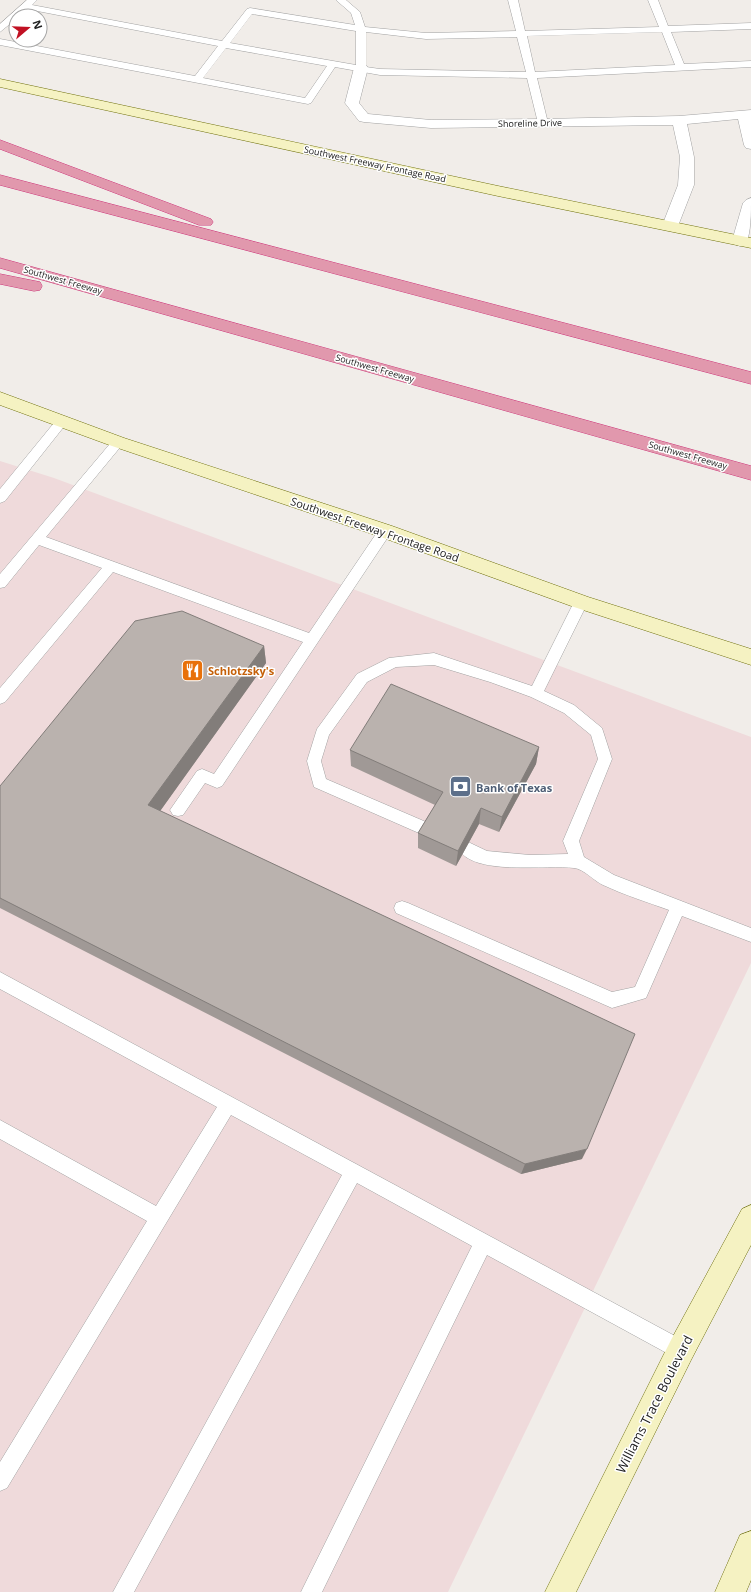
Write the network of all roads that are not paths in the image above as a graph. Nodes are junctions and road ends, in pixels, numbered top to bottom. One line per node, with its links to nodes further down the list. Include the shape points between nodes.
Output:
1 (341, 0): 7 (lane, via 355,12)
2 (513, 0): 9 (lane)
3 (654, 0): 8 (lane)
4 (28, 3): 6 (lane); 11 (lane)
5 (751, 26): 8 (lane)
6 (0, 29)
7 (361, 29): 9 (lane, via 426,36); 11 (lane, via 250,11); 14 (lane)
8 (665, 29): 9 (lane); 15 (lane)
9 (521, 34): 16 (lane)
10 (0, 42): 17 (lane)
11 (224, 44): 12 (lane); 17 (lane)
12 (333, 64): 14 (lane); 17 (lane, via 308,101)
13 (751, 64): 15 (lane)
14 (361, 68): 16 (lane, via 380,72); 21 (street, Shoreline Drive, via 352,103 364,118 431,124)
15 (681, 68): 16 (lane)
16 (531, 75): 21 (lane)
17 (197, 80)
18 (0, 83): 26 (main road, Southwest Freeway Frontage Road)
19 (748, 114): 20 (street, Shoreline Drive); 23 (street)
20 (679, 120): 21 (street, Shoreline Drive); 26 (street, via 687,157 686,185)
21 (543, 123)
22 (0, 144): 29 (highway)
23 (751, 145)
24 (0, 180): 29 (highway)
25 (751, 203): 27 (street)
26 (670, 226): 27 (main road, Southwest Freeway Frontage Road)
27 (746, 242)
28 (0, 263): 31 (highway, Southwest Freeway)
29 (319, 264): 32 (highway)
30 (0, 279): 31 (highway)
31 (201, 319): 36 (highway, Southwest Freeway)
32 (751, 378)
33 (0, 398): 34 (main road, Southwest Freeway Frontage Road)
34 (62, 421): 35 (main road, Southwest Freeway Frontage Road); 37 (lane)
35 (118, 442): 38 (main road, Southwest Freeway Frontage Road); 39 (lane)
36 (751, 473)
37 (0, 498)
38 (385, 531): 42 (main road, Southwest Freeway Frontage Road); 43 (lane)
39 (37, 539): 40 (lane); 41 (lane)
40 (111, 566): 43 (lane); 46 (lane)
41 (0, 583)
42 (581, 602): 44 (main road, Southwest Freeway Frontage Road); 45 (lane)
43 (312, 640): 47 (lane, via 217,782 202,775)
44 (751, 657)
45 (536, 694): 48 (lane, via 434,659 394,662 362,678 322,733 314,761 319,783); 50 (lane, via 569,709 597,732 605,759 571,841)
46 (0, 698)
47 (178, 810)
48 (428, 830)
49 (466, 848): 50 (lane, via 485,858 530,862)
50 (578, 861): 51 (lane, via 608,880)
51 (678, 907): 52 (lane, via 640,993 612,1000); 53 (lane)
52 (402, 908)
53 (751, 935)
54 (0, 980): 55 (lane)
55 (228, 1104): 57 (lane); 58 (lane)
56 (0, 1129): 58 (lane)
57 (353, 1172): 60 (lane); 64 (lane)
58 (159, 1218): 62 (lane)
59 (751, 1218): 61 (main road, Williams Trace Boulevard)
60 (483, 1243): 61 (lane); 65 (lane)
61 (681, 1350): 66 (main road, Williams Trace Boulevard)
62 (0, 1481)
63 (751, 1546): 67 (main road)
64 (123, 1592)
65 (311, 1592)
66 (560, 1592)
67 (730, 1592)

